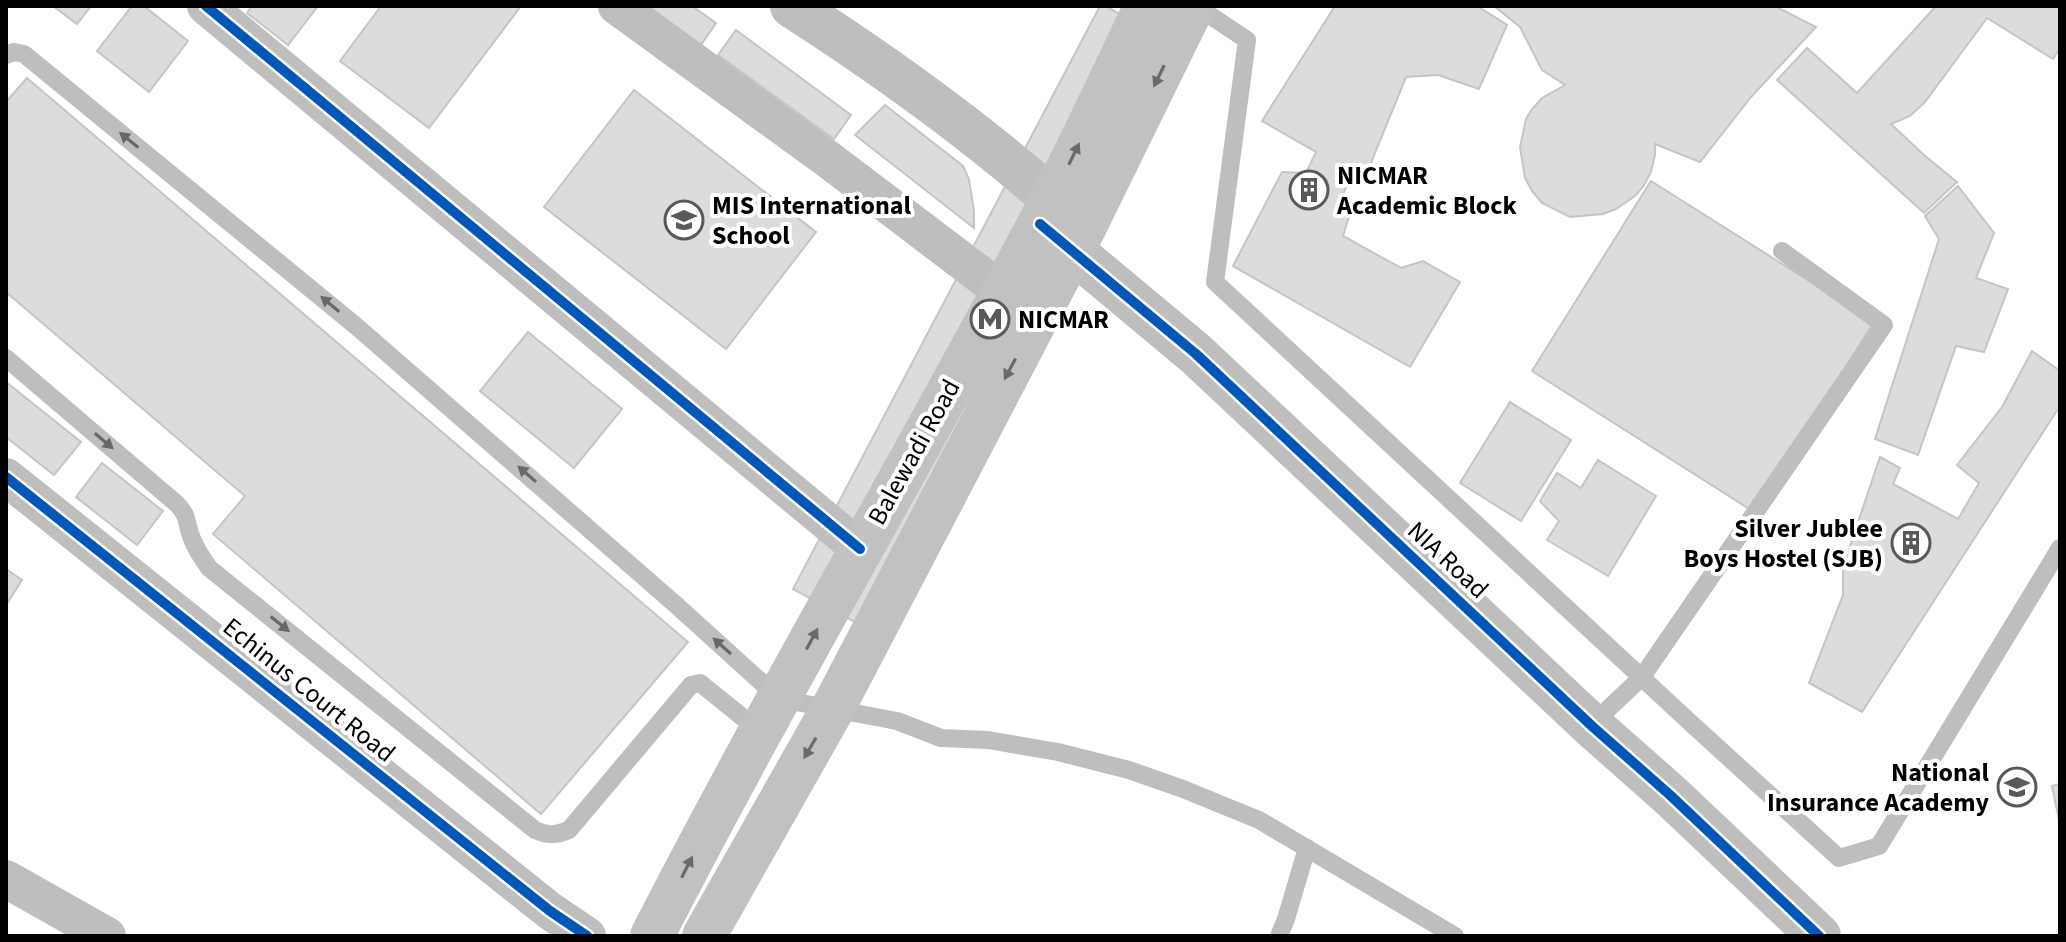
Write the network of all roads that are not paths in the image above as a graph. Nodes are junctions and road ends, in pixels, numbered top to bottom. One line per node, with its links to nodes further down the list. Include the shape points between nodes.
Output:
1 (617, 6): 9 (street)
2 (792, 6): 7 (street, NIA Road, via 992,146)
3 (1146, 6): 7 (main road, Balewadi Road, one-way to 3)
4 (1195, 6): 7 (main road, Balewadi Road, one-way to 7); 14 (lane, via 1247,40 1215,282)
5 (224, 12): 13 (street)
6 (6, 55): 16 (lane, one-way to 6, via 675,604 356,326 24,54)
7 (1062, 225): 9 (main road, Balewadi Road); 15 (main road, Balewadi Road, one-way to 15); 17 (street, NIA Road)
8 (1782, 251): 14 (lane, via 1884,325)
9 (1003, 292): 13 (main road, Balewadi Road)
10 (6, 358): 16 (lane, one-way to 16, via 177,504 209,568 535,830 547,835 569,830 691,685 700,683)
11 (6, 477): 21 (street, Echinus Court Road)
12 (2060, 548): 14 (lane, via 1879,846 1839,858)
13 (860, 549): 16 (main road, Balewadi Road, one-way to 13)
14 (1642, 677): 17 (lane)
15 (832, 710): 16 (lane); 18 (lane, via 897,721 941,738 988,740 1129,770 1259,820); 23 (main road, Balewadi Road, one-way to 23)
16 (770, 715): 22 (main road, Balewadi Road, one-way to 16)
17 (1593, 727): 26 (street, NIA Road)
18 (1307, 848): 24 (lane); 25 (lane)
19 (6, 879): 20 (street)
20 (107, 936)
21 (587, 936)
22 (652, 936)
23 (704, 936)
24 (1279, 936)
25 (1455, 936)
26 (1819, 936)

